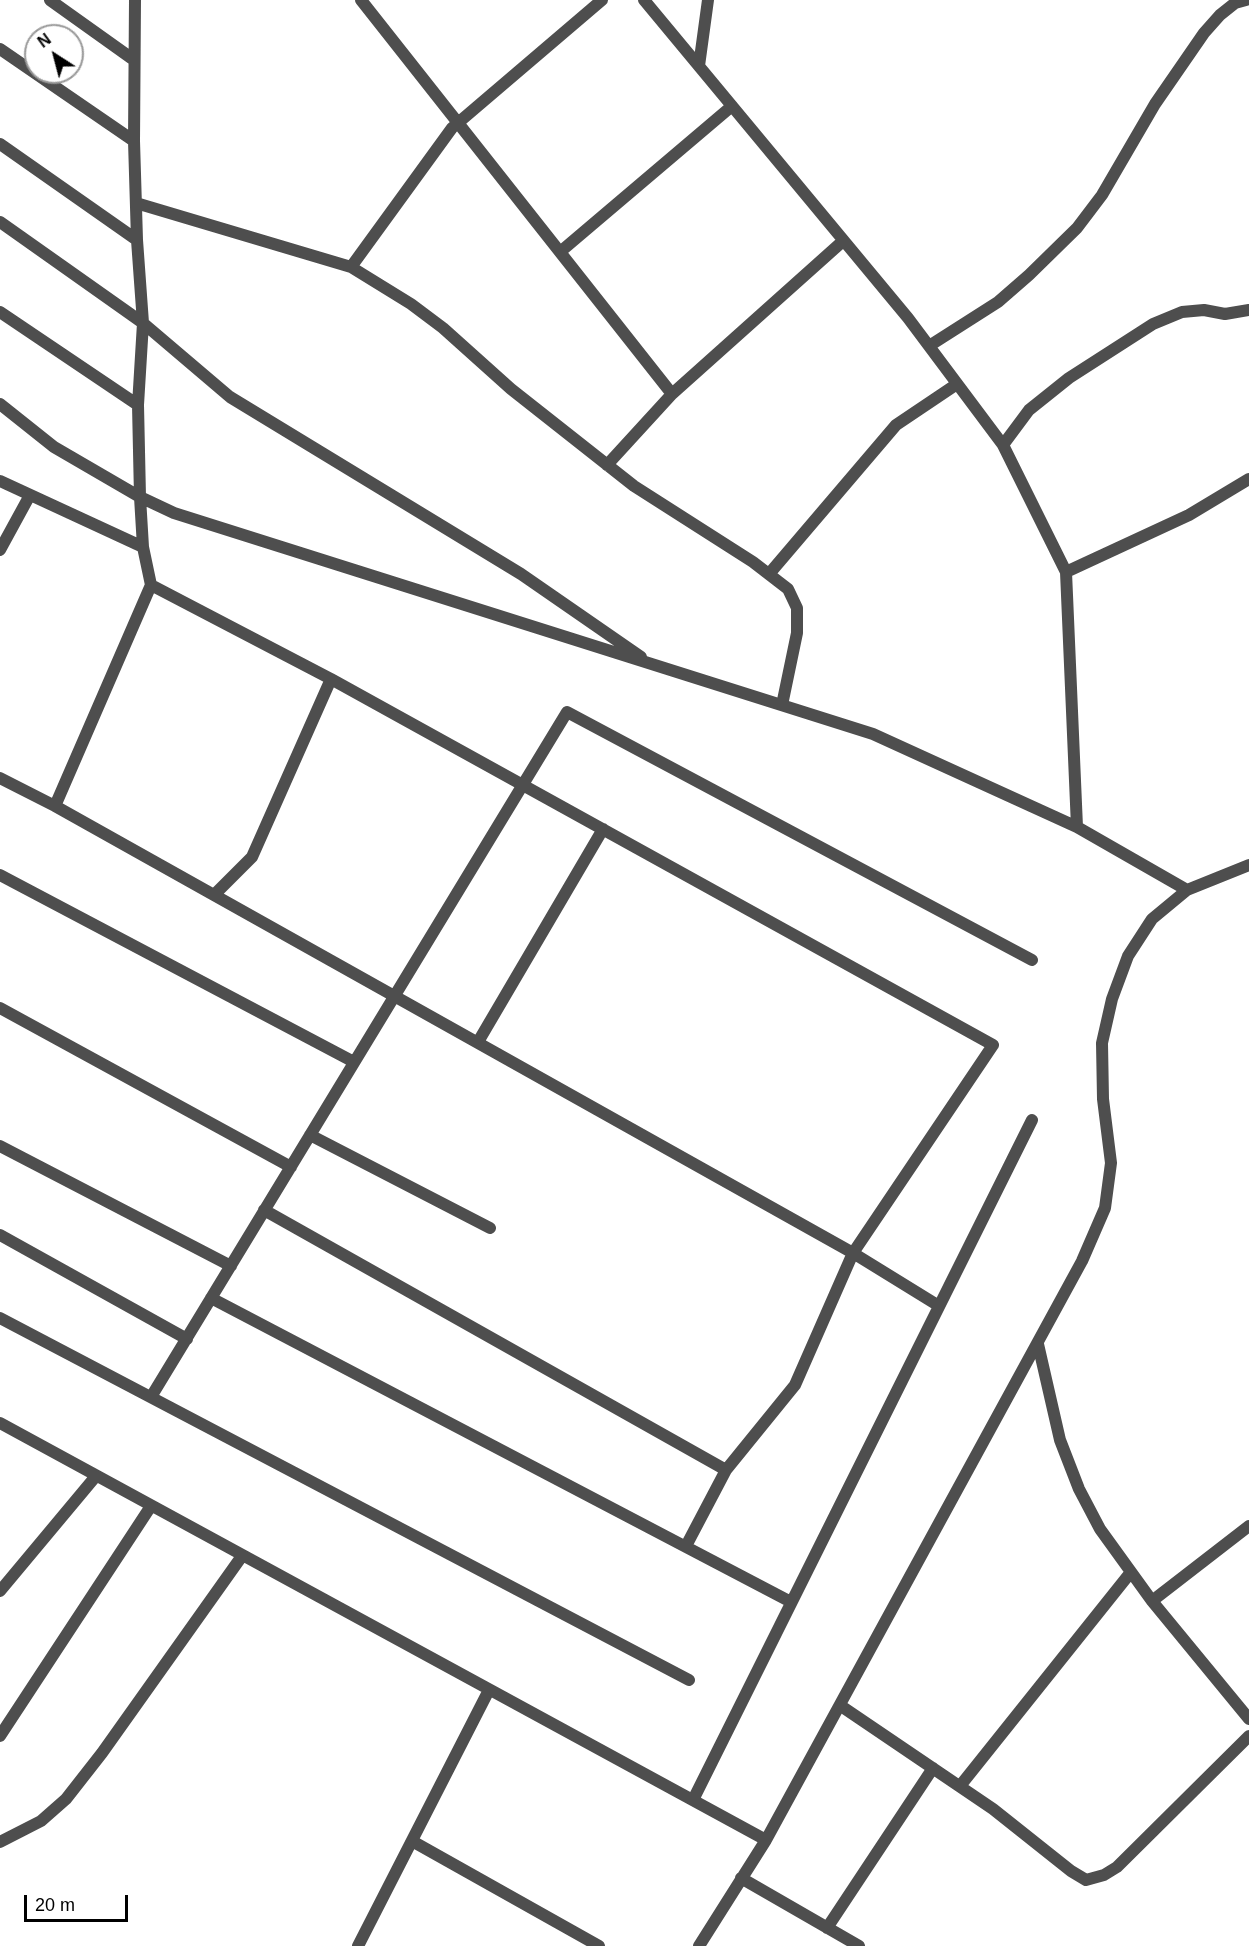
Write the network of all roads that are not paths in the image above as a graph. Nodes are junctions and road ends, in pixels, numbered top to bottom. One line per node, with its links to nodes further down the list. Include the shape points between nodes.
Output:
1 (50, 0): 9 (street)
2 (135, 0): 9 (street)
3 (361, 0): 12 (street)
4 (602, 0): 12 (street)
5 (644, 0): 10 (street)
6 (708, 0): 10 (street)
7 (1246, 0): 24 (street, via 1235,3 1203,33 1155,104 1102,195 1077,228 998,302)
8 (0, 49): 13 (street)
9 (134, 60): 13 (street)
10 (699, 66): 11 (street)
11 (732, 106): 18 (street); 19 (street)
12 (459, 123): 19 (street); 20 (street)
13 (134, 141): 15 (street)
14 (0, 144): 17 (street)
15 (136, 203): 17 (street); 20 (street)
16 (0, 222): 23 (street)
17 (137, 240): 23 (street)
18 (843, 241): 24 (street); 26 (street)
19 (560, 252): 26 (street)
20 (351, 267): 30 (street, via 443,328 511,389)
21 (1249, 309): 29 (street, via 1225,314 1204,310 1182,312 1153,324 1069,378 1029,410)
22 (0, 312): 28 (street)
23 (143, 323): 28 (street); 40 (street, via 230,397 521,574)
24 (929, 346): 25 (street)
25 (957, 384): 29 (street); 38 (street, via 896,425)
26 (672, 394): 30 (street)
27 (0, 404): 34 (street, via 54,447)
28 (138, 405): 34 (street)
29 (1003, 445): 37 (street)
30 (608, 465): 38 (street)
31 (1249, 479): 37 (street, via 1189,515)
32 (0, 481): 33 (street)
33 (30, 495): 35 (street); 36 (street)
34 (140, 496): 35 (street); 40 (street, via 174,513)
35 (143, 548): 39 (street)
36 (0, 550)
37 (1066, 572): 46 (street)
38 (769, 574): 42 (street, via 788,589 797,608 797,633)
39 (152, 585): 41 (street); 45 (street)
40 (652, 664): 42 (street)
41 (331, 679): 44 (street); 51 (street, via 252,857)
42 (782, 705): 46 (street, via 873,734)
43 (0, 778): 45 (street)
44 (522, 784): 47 (street); 52 (street, via 567,712); 53 (street)
45 (55, 806): 51 (street)
46 (1077, 827): 50 (street)
47 (603, 830): 55 (street); 64 (street, via 993,1045)
48 (1249, 865): 50 (street)
49 (0, 875): 56 (street)
50 (1187, 890): 70 (street, via 1152,919 1128,956 1112,999 1102,1043 1103,1099 1111,1163 1105,1208)
51 (214, 895): 53 (street)
52 (1032, 960)
53 (394, 996): 55 (street); 56 (street)
54 (0, 1008): 60 (street)
55 (478, 1042): 64 (street)
56 (354, 1062): 58 (street)
57 (1032, 1120): 67 (street)
58 (310, 1135): 60 (street); 62 (street)
59 (0, 1146): 65 (street)
60 (291, 1167): 61 (street)
61 (264, 1210): 65 (street); 73 (street)
62 (490, 1228)
63 (0, 1235): 69 (street)
64 (853, 1253): 67 (street); 73 (street, via 795,1385)
65 (231, 1266): 66 (street)
66 (211, 1298): 69 (street); 77 (street)
67 (939, 1306): 82 (street)
68 (0, 1318): 71 (street)
69 (186, 1339): 71 (street)
70 (1038, 1344): 79 (street, via 1059,1440 1100,1529); 85 (street)
71 (151, 1397): 83 (street)
72 (0, 1423): 74 (street)
73 (726, 1470): 77 (street)
74 (96, 1476): 75 (street); 80 (street)
75 (151, 1506): 78 (street); 87 (street)
76 (1249, 1526): 81 (street)
77 (686, 1546): 82 (street)
78 (242, 1556): 84 (street); 94 (street, via 66,1799 41,1821)
79 (1131, 1572): 81 (street); 90 (street)
80 (0, 1592)
81 (1152, 1601): 86 (street)
82 (791, 1602): 91 (street)
83 (689, 1680)
84 (489, 1690): 91 (street); 93 (street)
85 (841, 1706): 89 (street); 92 (street)
86 (1249, 1719)
87 (0, 1736)
88 (1249, 1736): 90 (street, via 1117,1867 1086,1880)
89 (933, 1768): 90 (street); 96 (street)
90 (960, 1786)
91 (693, 1800): 92 (street)
92 (766, 1840): 95 (street)
93 (412, 1841): 97 (street); 98 (street)
94 (0, 1842)
95 (741, 1878): 96 (street); 99 (street)
96 (827, 1928): 100 (street)
97 (358, 1946)
98 (599, 1946)
99 (699, 1946)
100 (859, 1946)

